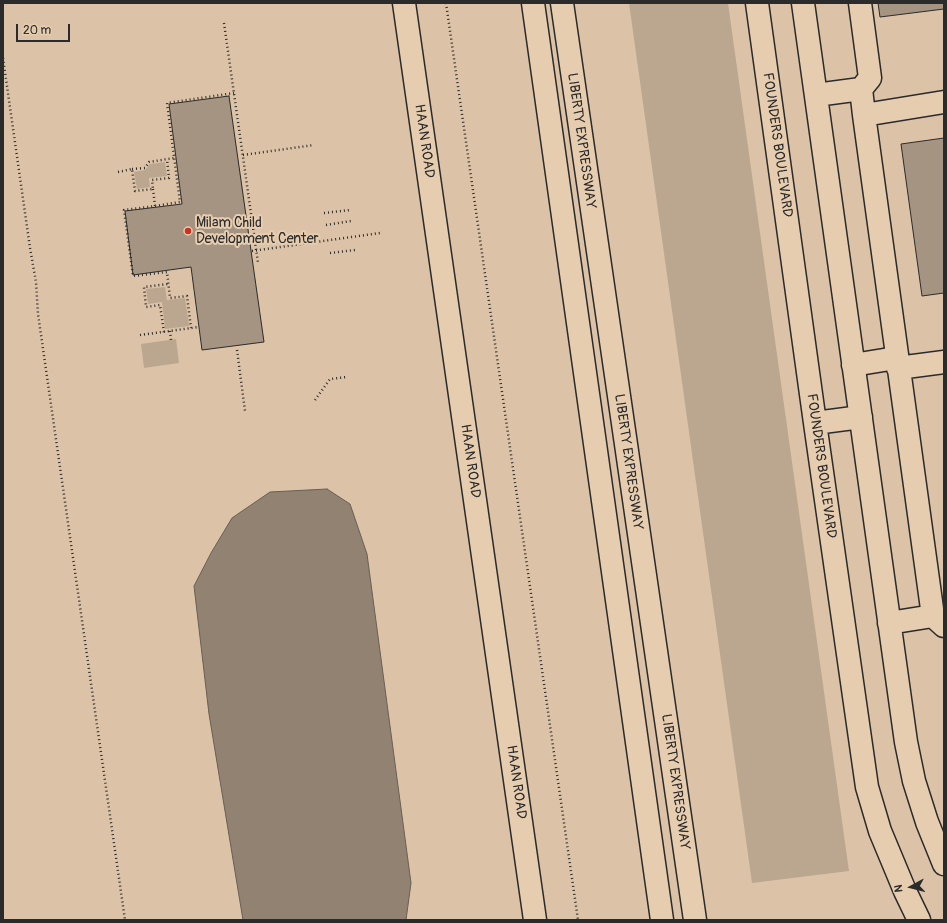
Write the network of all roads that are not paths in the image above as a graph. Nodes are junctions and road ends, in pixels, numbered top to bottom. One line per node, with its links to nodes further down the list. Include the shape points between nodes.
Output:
1 (404, 3): 19 (main road, HAAN ROAD)
2 (533, 3): 20 (main road, LIBERTY EXPRESSWAY)
3 (562, 3): 21 (main road, LIBERTY EXPRESSWAY)
4 (757, 3): 15 (main road, FOUNDERS BOULEVARD)
5 (803, 3): 8 (main road)
6 (860, 3): 7 (main road, via 870,78)
7 (861, 89): 8 (main road); 10 (main road)
8 (816, 95): 13 (main road)
9 (944, 102): 10 (main road)
10 (864, 115): 12 (main road)
11 (944, 362): 12 (main road)
12 (897, 363): 13 (main road); 16 (main road)
13 (854, 365): 14 (main road)
14 (861, 418): 15 (main road); 17 (main road)
15 (815, 423): 22 (main road, FOUNDERS BOULEVARD, via 867,787 880,831)
16 (938, 621): 17 (main road)
17 (889, 623): 18 (main road, via 914,781)
18 (944, 864)
19 (535, 920)
20 (662, 920)
21 (695, 920)
22 (920, 920)

